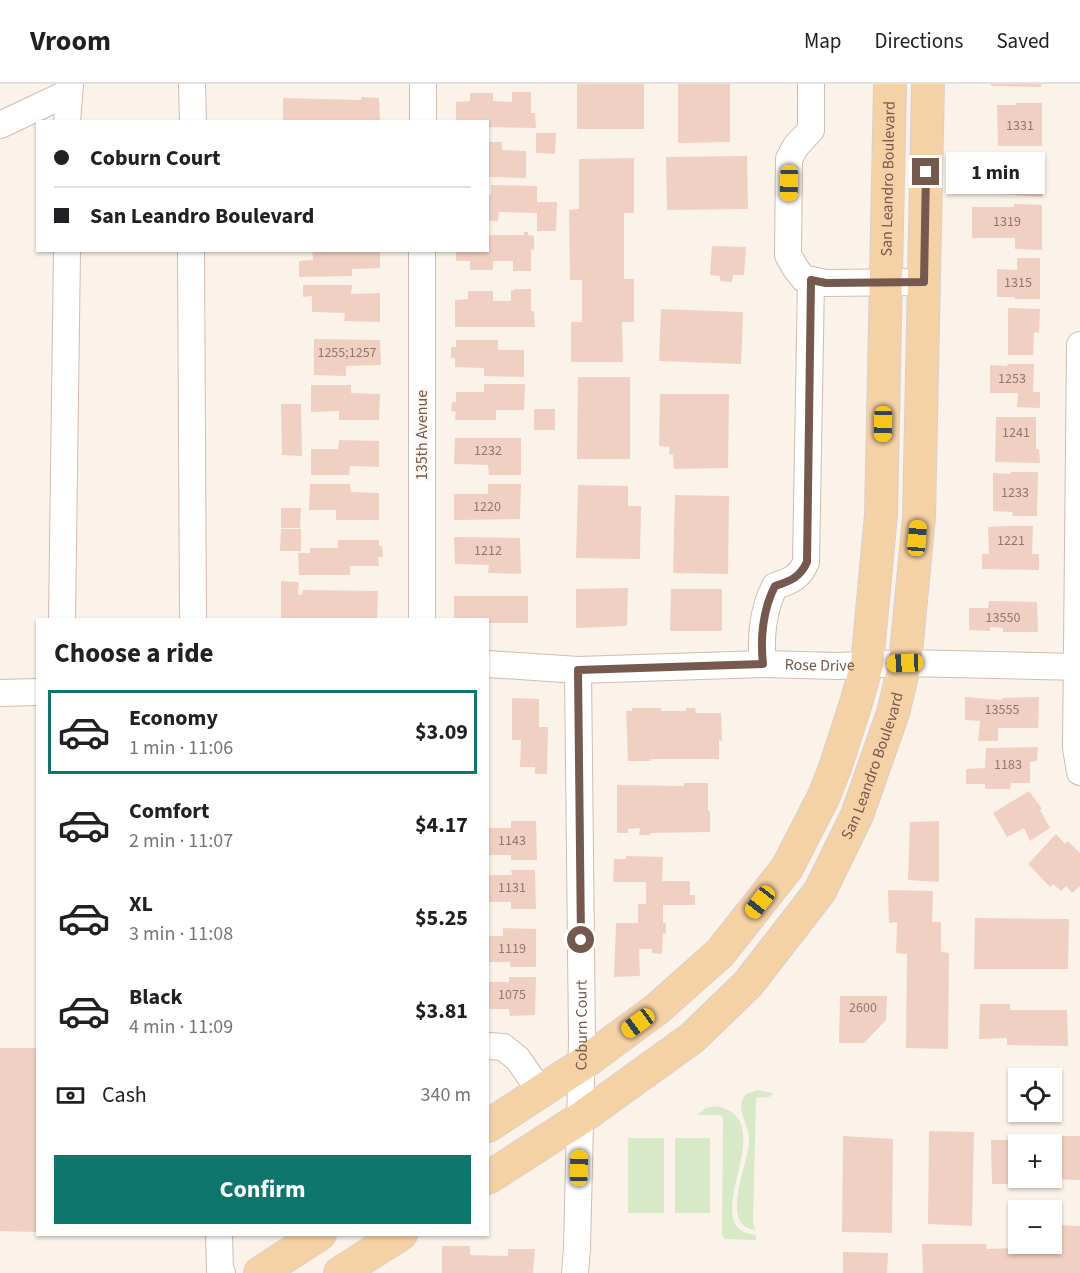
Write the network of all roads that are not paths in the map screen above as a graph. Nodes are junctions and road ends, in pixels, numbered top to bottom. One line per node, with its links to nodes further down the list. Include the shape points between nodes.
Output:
1 (192, 84): 8 (street)
2 (423, 84): 9 (street)
3 (811, 84): 14 (street, via 811,130 789,159 788,255 804,279)
4 (890, 84): 15 (main road, San Leandro Boulevard)
5 (928, 84): 16 (main road, San Leandro Boulevard)
6 (69, 88): 7 (street); 10 (street)
7 (68, 120)
8 (193, 120)
9 (423, 120)
10 (0, 125)
11 (67, 252): 18 (street)
12 (191, 252): 19 (street)
13 (422, 252): 20 (street, 135th Avenue)
14 (811, 280): 15 (street); 23 (street, via 807,562 802,574 775,586 768,599 761,644)
15 (886, 281): 16 (street); 24 (main road, San Leandro Boulevard, via 881,515)
16 (924, 282): 21 (main road, San Leandro Boulevard, via 919,517)
17 (1080, 345): 25 (street)
18 (62, 618)
19 (193, 618)
20 (422, 618)
21 (905, 663): 24 (street, Rose Drive); 25 (street, Rose Drive); 33 (main road, San Leandro Boulevard, via 871,780 820,891 748,984 700,1030)
22 (489, 664): 26 (street, Rose Drive)
23 (763, 664): 24 (street, Rose Drive); 26 (street, Rose Drive)
24 (867, 664): 31 (main road, San Leandro Boulevard, via 831,778 787,867 720,953 657,1009)
25 (1079, 667): 29 (street, via 1076,748)
26 (578, 670): 31 (street, Coburn Court)
27 (36, 692): 28 (street)
28 (0, 693)
29 (1080, 772)
30 (489, 1047): 32 (street, via 502,1047 518,1059)
31 (582, 1065): 32 (main road, San Leandro Boulevard); 33 (street, Coburn Court)
32 (540, 1091): 34 (main road, San Leandro Boulevard)
33 (581, 1118): 35 (main road, San Leandro Boulevard); 42 (street, Coburn Court)
34 (489, 1125)
35 (489, 1177)
36 (219, 1236): 39 (street)
37 (317, 1236): 40 (main road)
38 (398, 1236): 41 (main road)
39 (222, 1273)
40 (260, 1273)
41 (340, 1273)
42 (575, 1273)

